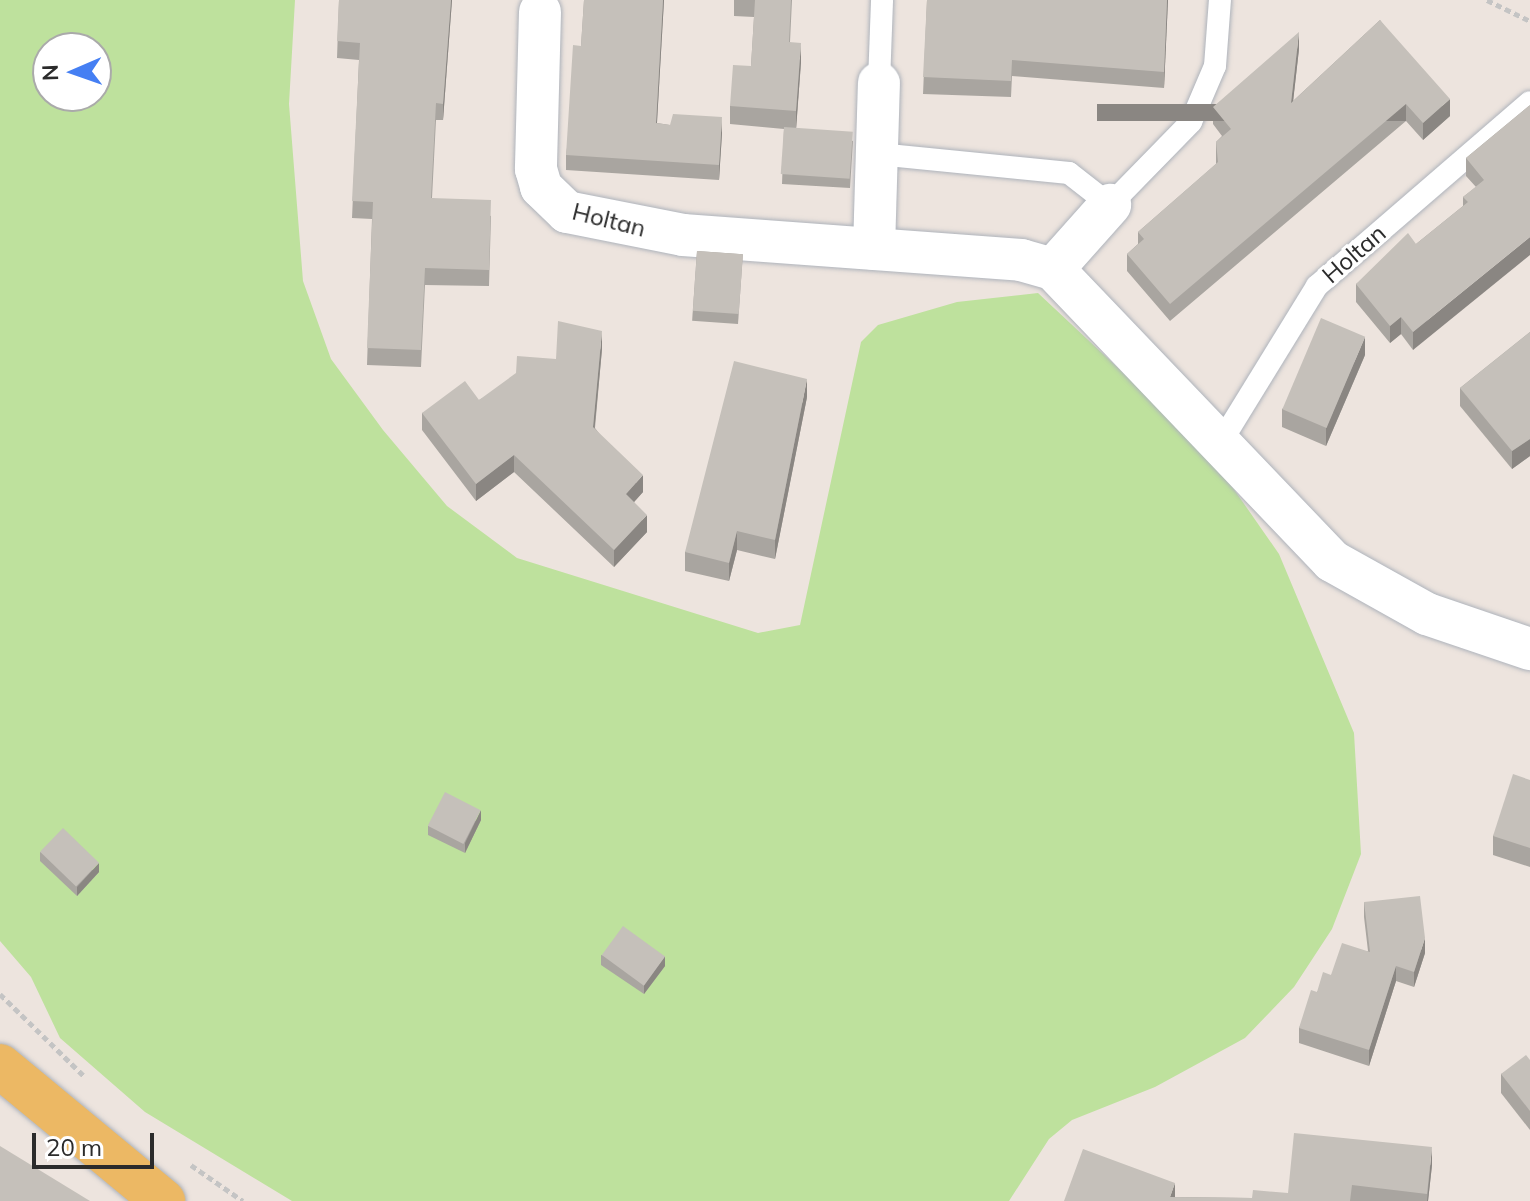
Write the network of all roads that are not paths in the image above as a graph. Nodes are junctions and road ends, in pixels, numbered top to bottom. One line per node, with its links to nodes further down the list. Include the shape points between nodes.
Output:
1 (882, 0): 4 (lane)
2 (1220, 0): 7 (lane, via 1215,66 1191,122)
3 (540, 6): 8 (street, Holtan, via 536,169 541,187 567,212 660,232)
4 (879, 83): 6 (street)
5 (1530, 102): 10 (lane, Holtan, via 1317,286)
6 (878, 154): 7 (lane, via 1069,173); 8 (street)
7 (1110, 205): 9 (street)
8 (874, 249): 9 (street, Holtan, via 1021,260)
9 (1053, 269): 10 (street)
10 (1221, 442): 11 (street, via 1332,561 1427,614)
11 (1530, 649)
12 (0, 1066): 13 (main road)
13 (163, 1201)

